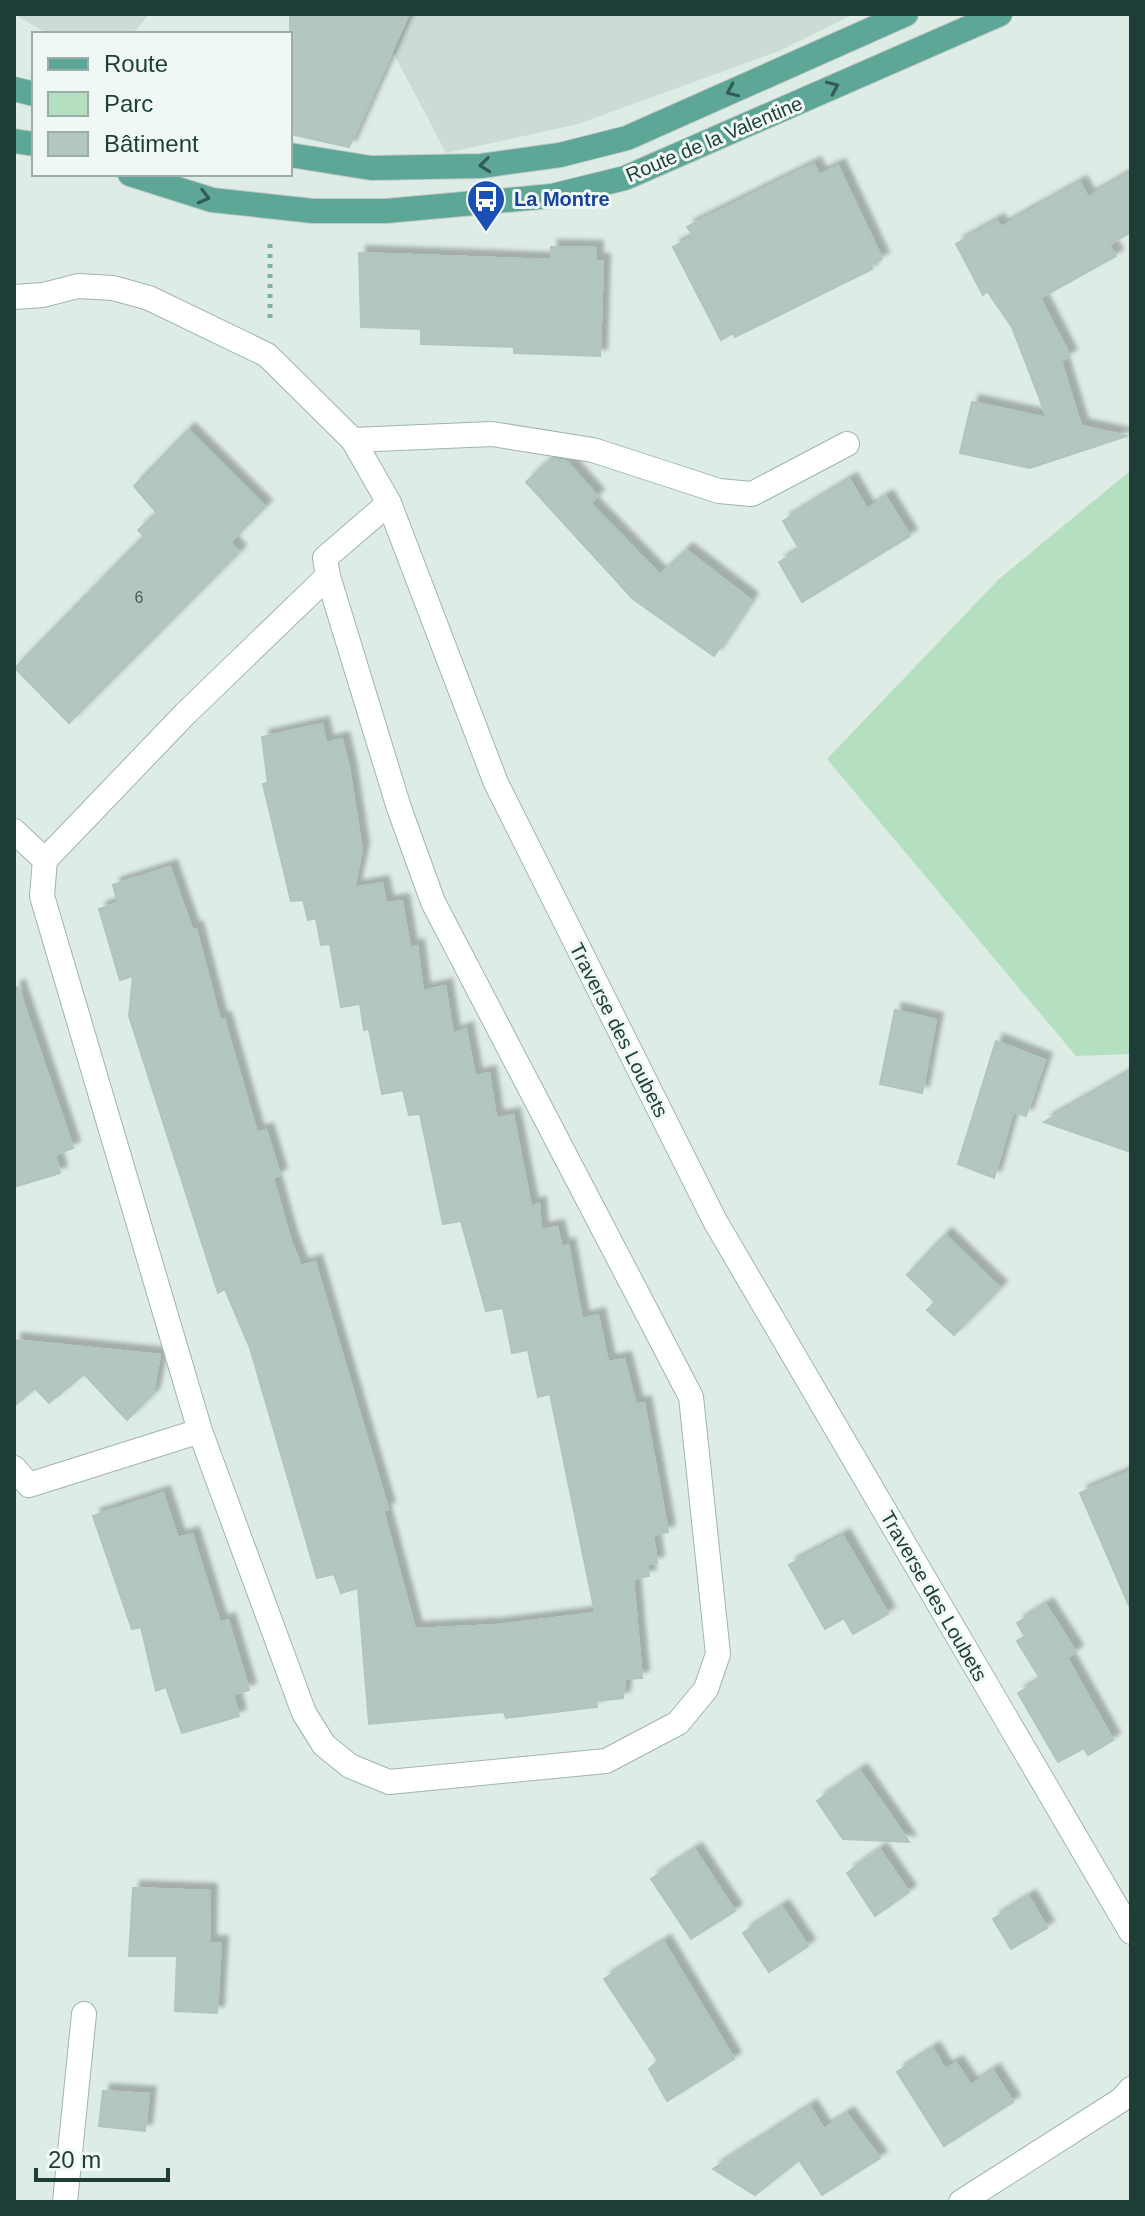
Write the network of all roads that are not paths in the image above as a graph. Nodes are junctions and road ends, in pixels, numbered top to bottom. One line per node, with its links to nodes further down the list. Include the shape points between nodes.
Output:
1 (906, 14): 3 (main road, Route de la Valentine, one-way to 3, via 627,138 560,155 481,166 371,168)
2 (1000, 14): 4 (main road, Route de la Valentine, one-way to 2, via 212,200 313,211 386,211 552,196 625,178)
3 (292, 155)
4 (142, 176)
5 (14, 297): 6 (street, Traverse des Loubets, via 78,286 149,298 267,355)
6 (353, 440): 7 (street, via 492,434 593,450 719,491 752,494); 8 (street, Traverse des Loubets)
7 (847, 444)
8 (389, 503): 9 (street, via 325,558); 14 (street, Traverse des Loubets, via 496,783 715,1221)
9 (328, 576): 11 (street); 12 (street, via 433,902 691,1397 718,1654 706,1689 678,1723 606,1761 389,1782 350,1766 324,1745 304,1713)
10 (14, 831): 11 (street)
11 (45, 860): 12 (street, via 42,896)
12 (200, 1431): 13 (street)
13 (19, 1484)
14 (1131, 1932)
15 (84, 2014): 17 (street)
16 (1131, 2089): 18 (street)
17 (65, 2202)
18 (961, 2202)

